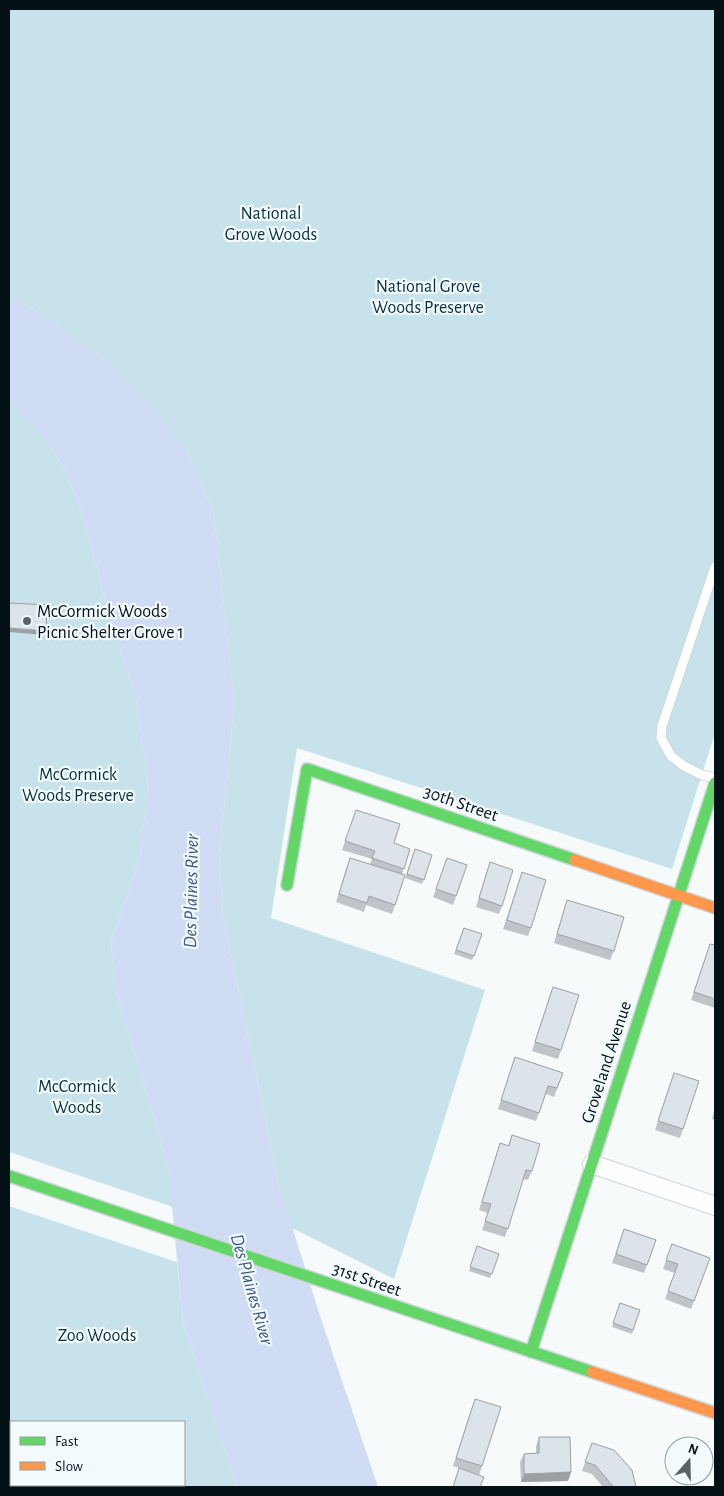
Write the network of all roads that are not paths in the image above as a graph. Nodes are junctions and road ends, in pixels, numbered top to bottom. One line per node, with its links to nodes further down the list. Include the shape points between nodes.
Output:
1 (715, 568): 2 (lane, via 662,726 662,738 671,756 684,766)
2 (715, 778)
3 (715, 783): 5 (street, Groveland Avenue)
4 (287, 885): 5 (street, 30th Street, via 307,769)
5 (678, 896): 6 (street, 30th Street); 7 (street, Groveland Avenue)
6 (715, 908)
7 (592, 1164): 9 (street); 10 (street, Groveland Avenue)
8 (9, 1176): 10 (street, 31st Street)
9 (715, 1206)
10 (531, 1352): 11 (street, 31st Street)
11 (715, 1413)

